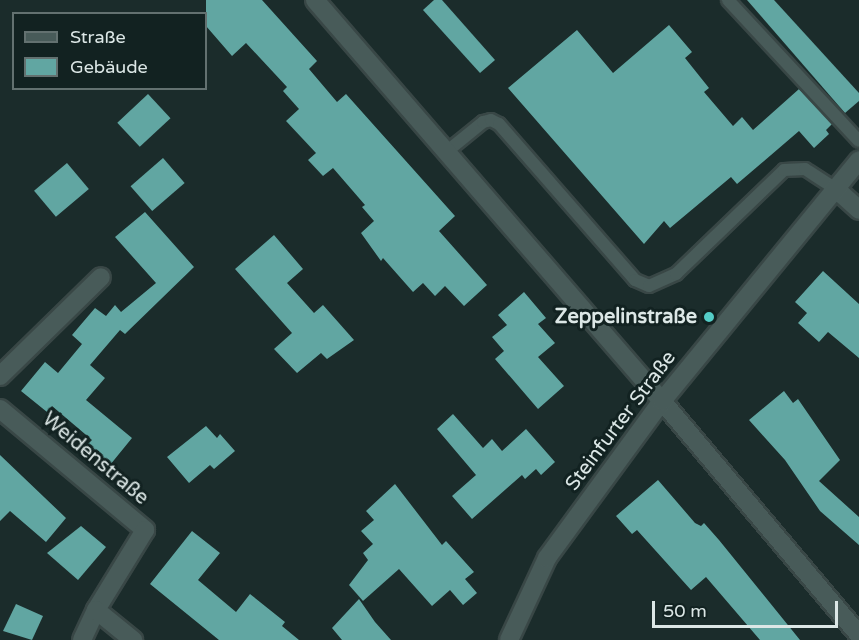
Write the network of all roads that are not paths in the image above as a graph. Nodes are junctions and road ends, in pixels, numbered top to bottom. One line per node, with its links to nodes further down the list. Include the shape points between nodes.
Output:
1 (315, 0): 4 (street)
2 (728, 0): 3 (lane)
3 (859, 141)
4 (446, 153): 6 (lane, via 483,122 499,124 635,280 649,286 676,274 784,170 805,169); 10 (street)
5 (859, 160): 6 (street, Steinfurter Straße)
6 (836, 189): 7 (street); 10 (street, Steinfurter Straße)
7 (859, 210)
8 (101, 277): 9 (street)
9 (0, 376)
10 (662, 401): 13 (street); 16 (street, Steinfurter Straße, via 547,558)
11 (0, 409): 12 (street, Weidenstraße, via 145,530)
12 (96, 610): 14 (street); 15 (street)
13 (859, 635)
14 (82, 640)
15 (133, 640)
16 (509, 640)

